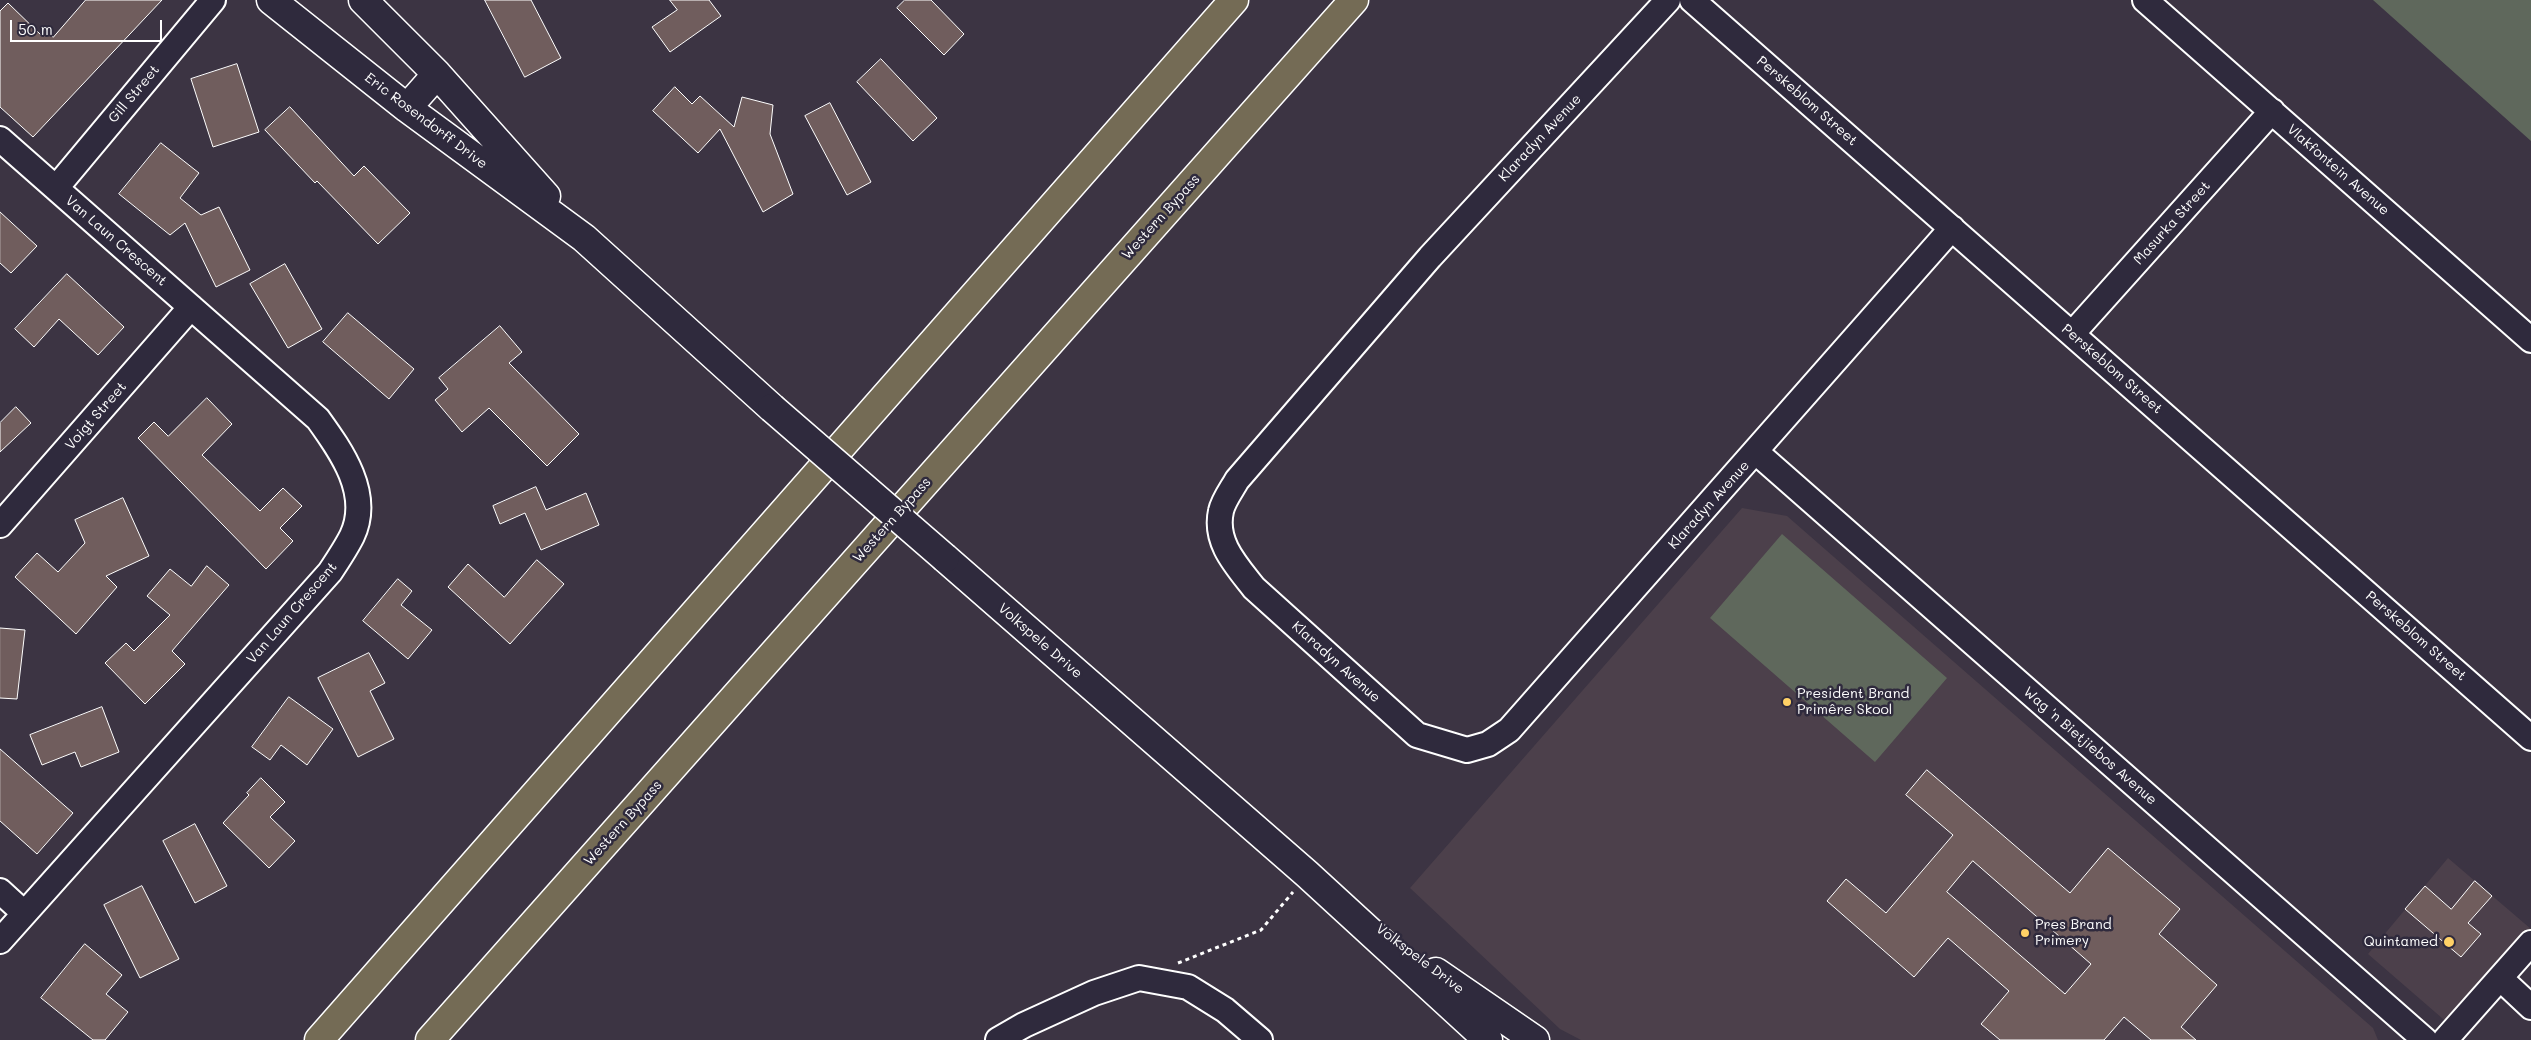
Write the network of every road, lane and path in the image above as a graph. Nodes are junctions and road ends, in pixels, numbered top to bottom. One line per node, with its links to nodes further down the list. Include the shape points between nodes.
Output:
1 (213, 0): 13 (street, Gill Street)
2 (271, 0): 10 (street, Eric Rosendorff Drive)
3 (363, 0): 9 (street, Eric Rosendorff Drive)
4 (1234, 0): 31 (highway)
5 (1354, 0): 32 (highway, Western Bypass)
6 (1668, 0): 20 (street, Klaradyn Avenue, via 1430,257 1237,480 1221,510 1219,534 1232,560 1254,588 1417,736 1467,750 1488,744 1509,730)
7 (1692, 0): 14 (street, Perskeblom Street)
8 (2145, 0): 11 (street, Vlakfontein Avenue)
9 (437, 74): 10 (street); 15 (street, Eric Rosendorff Drive)
10 (407, 108): 15 (street, Eric Rosendorff Drive)
11 (2272, 111): 17 (street, Masurka Street); 18 (street, Vlakfontein Avenue)
12 (0, 139): 13 (street, Van Laun Crescent)
13 (56, 188): 16 (street, Van Laun Crescent)
14 (1952, 228): 17 (street, Perskeblom Street); 20 (street, Klaradyn Avenue)
15 (584, 238): 19 (street, Eric Rosendorff Drive)
16 (191, 307): 21 (street, Voigt Street); 25 (street, Van Laun Crescent, via 318,419 343,454 355,484 358,511 353,534 330,572)
17 (2072, 334): 22 (street, Perskeblom Street)
18 (2531, 340)
19 (772, 408): 23 (street, Volkspele Drive, bridge)
20 (1756, 452): 37 (street, Wag 'n Bietjiebos Avenue)
21 (4, 514)
22 (2531, 738)
23 (1307, 874): 28 (path, via 1261,930); 35 (street, Volkspele Drive); 36 (street, Volkspele Drive, via 1451,984)
24 (0, 891): 25 (street)
25 (24, 913): 26 (street, Van Laun Crescent)
26 (0, 941)
27 (2531, 943): 29 (street)
28 (1174, 964)
29 (2500, 978): 30 (street); 38 (street)
30 (2531, 1007)
31 (319, 1040)
32 (430, 1040)
33 (998, 1040): 34 (street, via 1094,993 1139,978 1188,987 1225,1010)
34 (1260, 1040)
35 (1488, 1040)
36 (1535, 1040)
37 (2425, 1040)
38 (2445, 1040)

